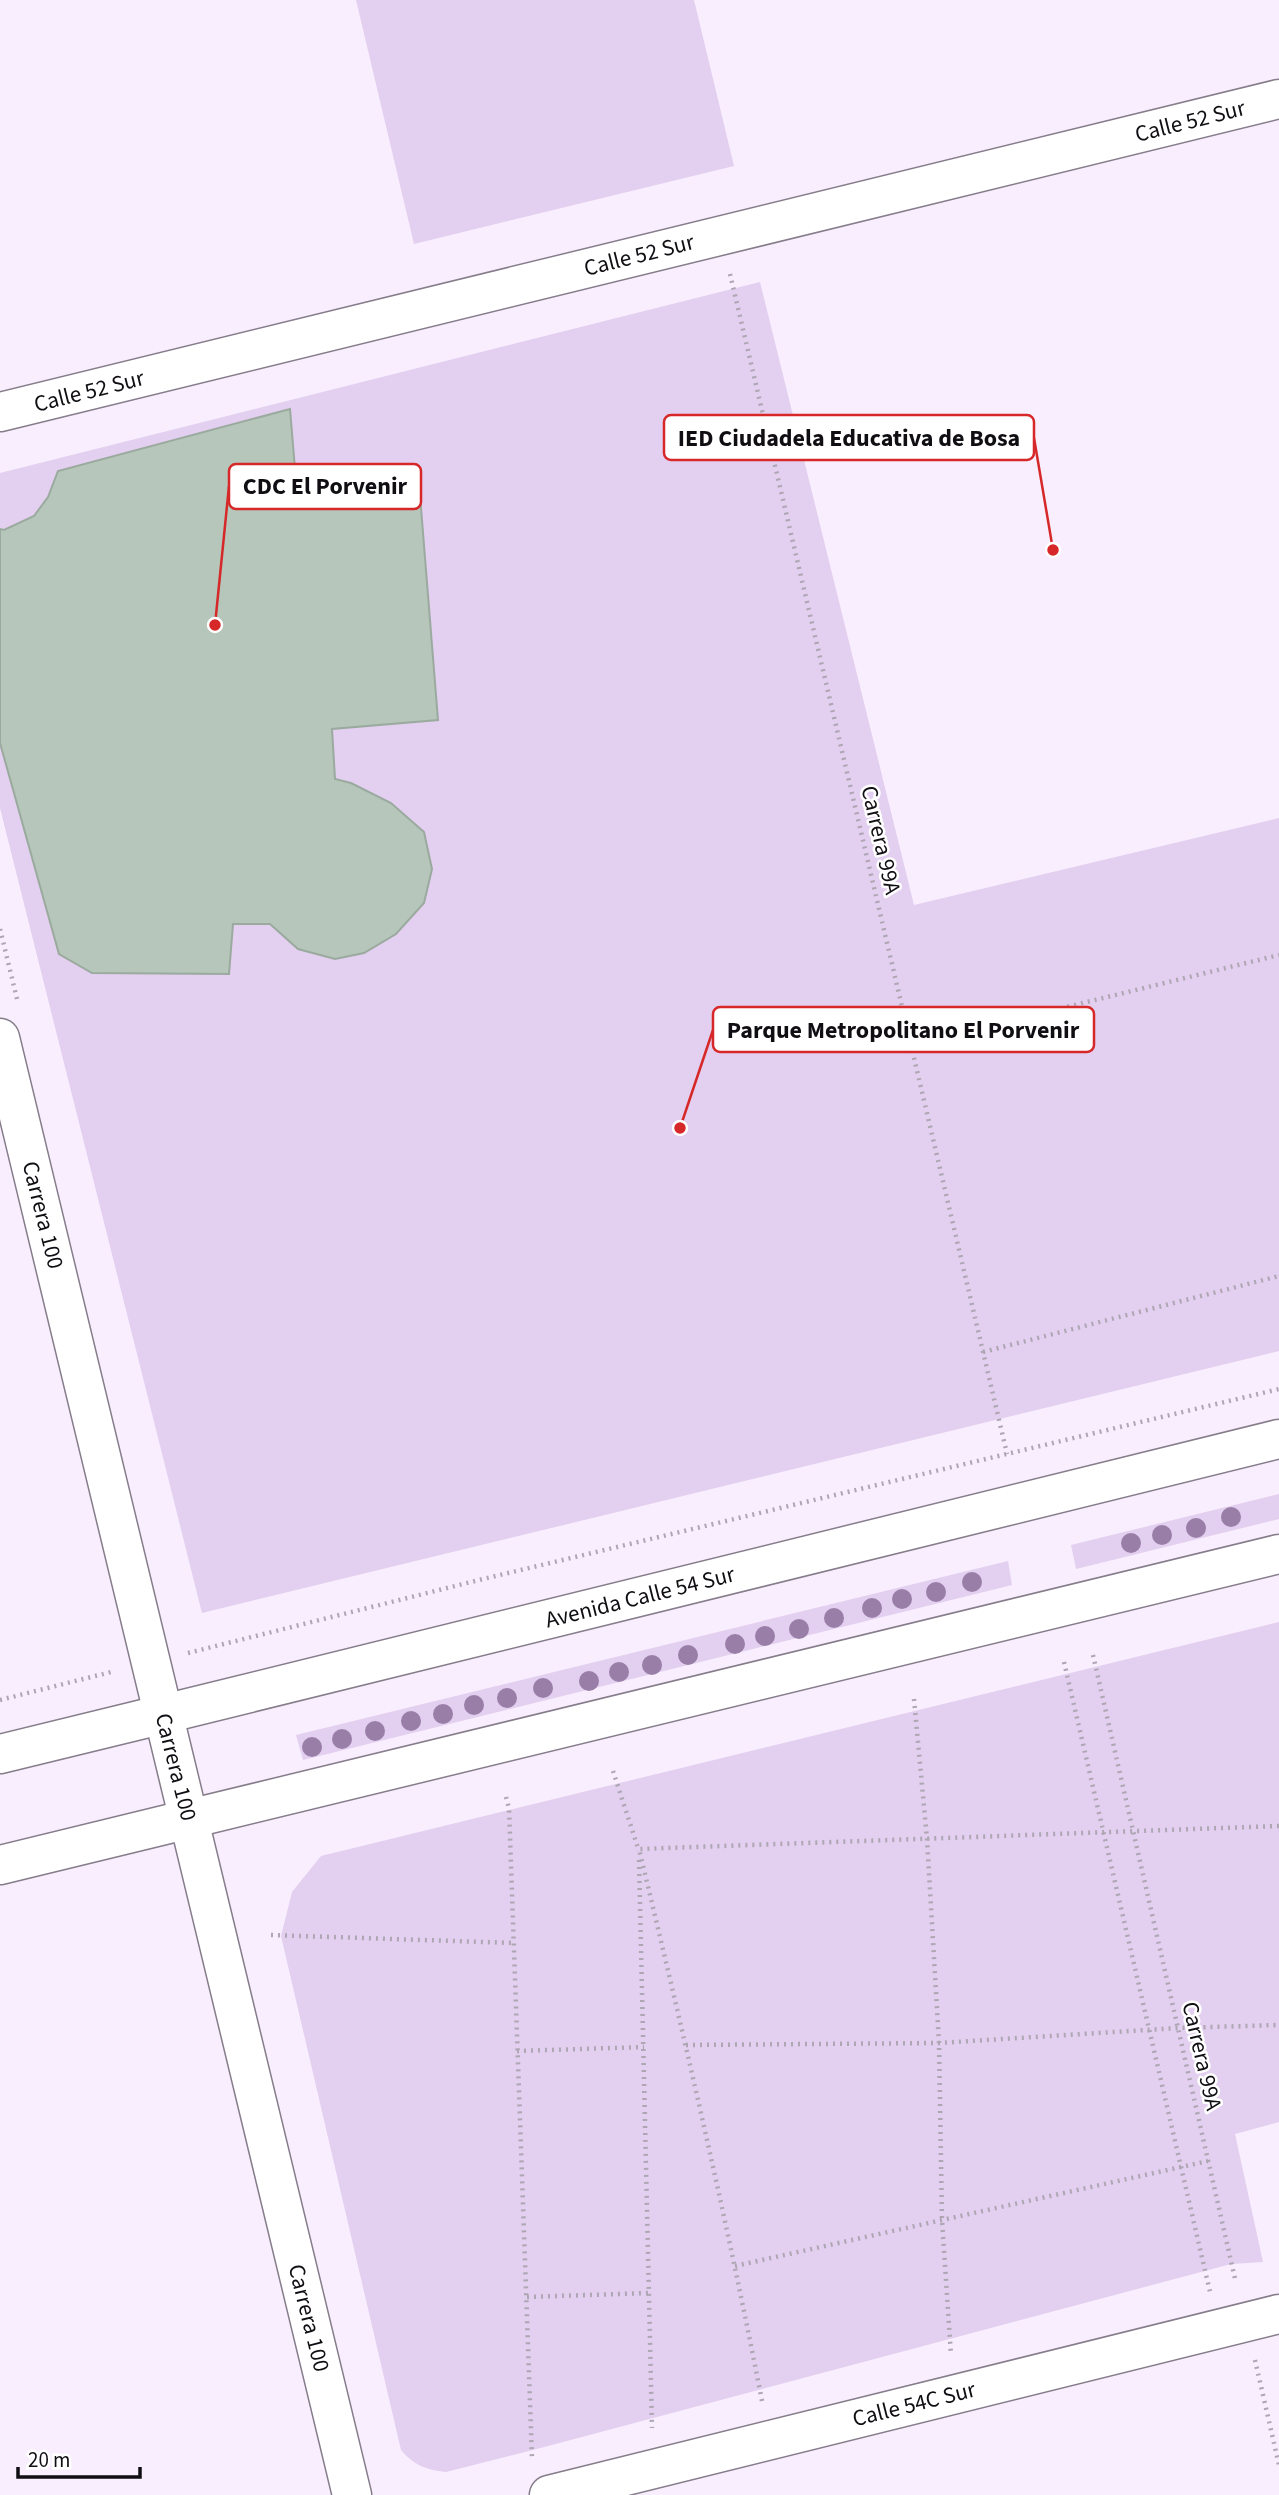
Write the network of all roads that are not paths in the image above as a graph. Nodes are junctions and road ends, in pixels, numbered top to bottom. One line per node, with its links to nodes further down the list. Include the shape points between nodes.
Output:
1 (1279, 99): 2 (street, Calle 52 Sur)
2 (0, 412)
3 (0, 1038): 6 (street, Carrera 100)
4 (1279, 1439): 6 (street, Avenida Calle 54 Sur)
5 (1279, 1554): 8 (street)
6 (164, 1714): 7 (street, Avenida Calle 54 Sur); 8 (street, Carrera 100)
7 (0, 1754)
8 (189, 1819): 9 (street); 12 (street, Carrera 100)
9 (0, 1865)
10 (1263, 2318): 11 (street, Calle 54C Sur, via 654,2469)
11 (540, 2479)
12 (352, 2495)

